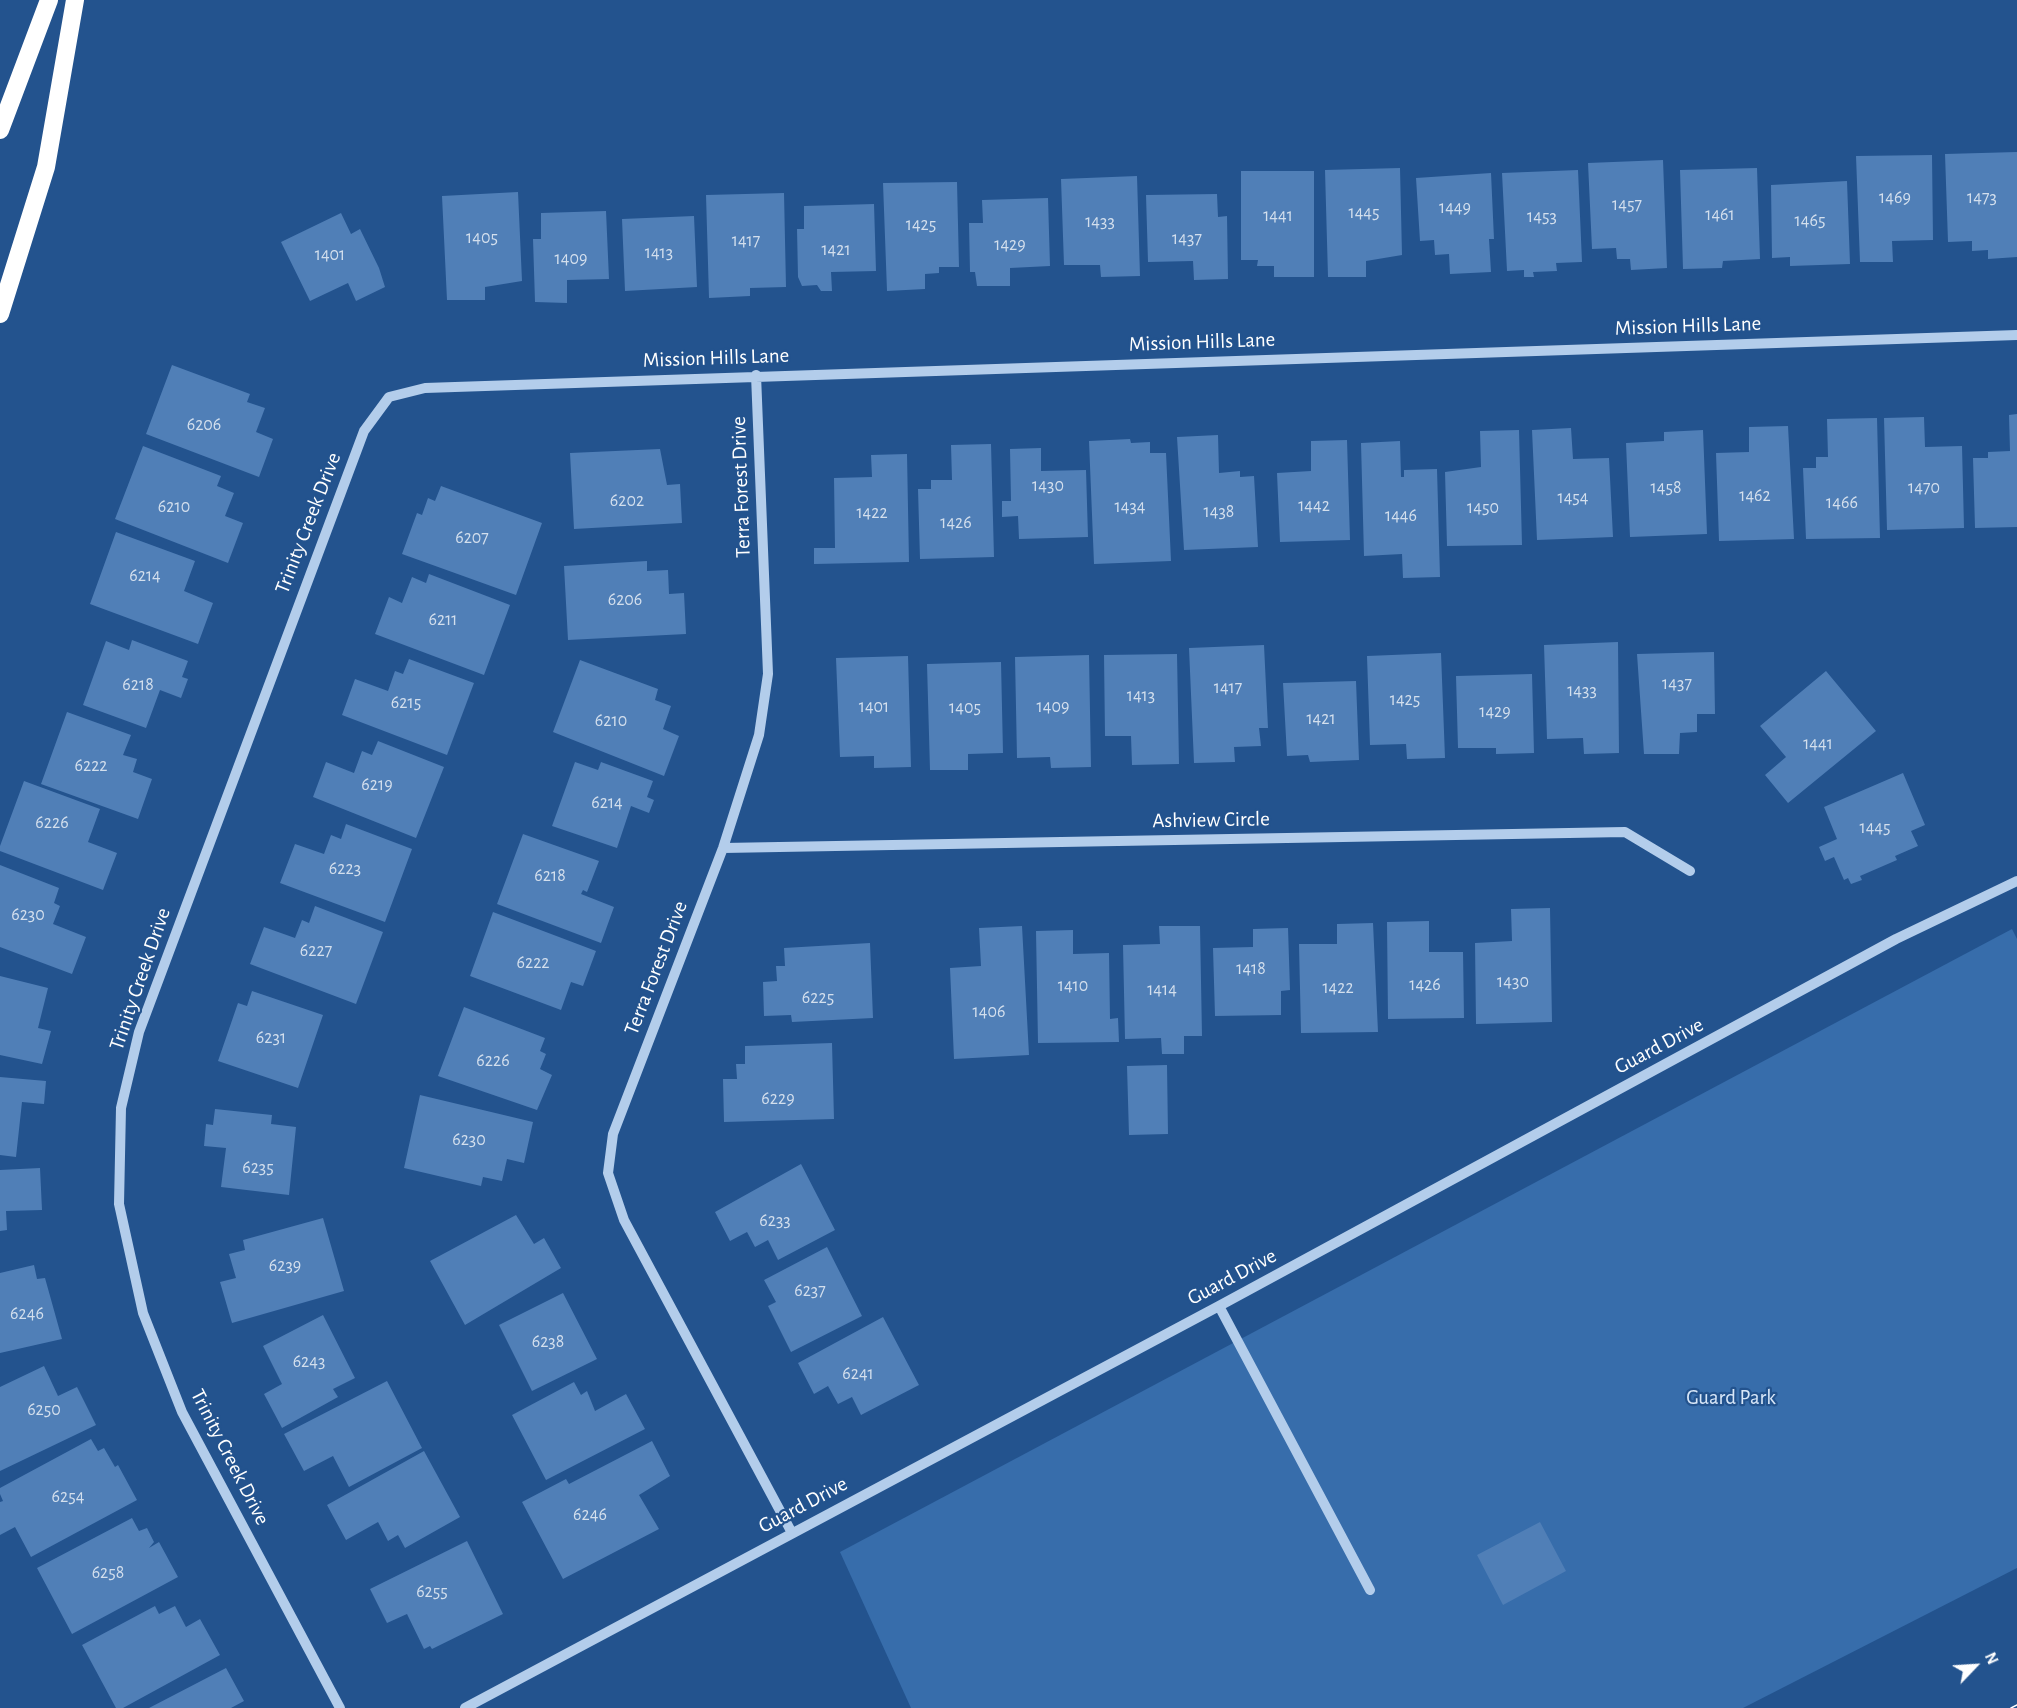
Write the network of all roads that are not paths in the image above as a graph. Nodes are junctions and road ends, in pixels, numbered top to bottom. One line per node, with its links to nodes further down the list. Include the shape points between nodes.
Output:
1 (49, 0): 3 (highway)
2 (75, 0): 4 (highway, via 46,167)
3 (0, 130)
4 (0, 314)
5 (2017, 335): 6 (street, Mission Hills Lane)
6 (756, 375): 7 (street, Mission Hills Lane, via 425,388); 8 (street, Terra Forest Drive, via 768,674 759,735)
7 (389, 397): 14 (street, Trinity Creek Drive, via 364,430 139,1032 122,1108 119,1204 143,1312 182,1412)
8 (723, 848): 9 (street, Ashview Circle, via 1625,832); 12 (street, Terra Forest Drive, via 613,1134 608,1173 624,1220)
9 (1690, 871)
10 (2017, 881): 11 (street, Guard Drive, via 1896,939)
11 (1218, 1306): 12 (street, Guard Drive); 13 (street)
12 (792, 1533): 15 (street, Guard Drive)
13 (1370, 1590)
14 (340, 1708)
15 (465, 1708)

